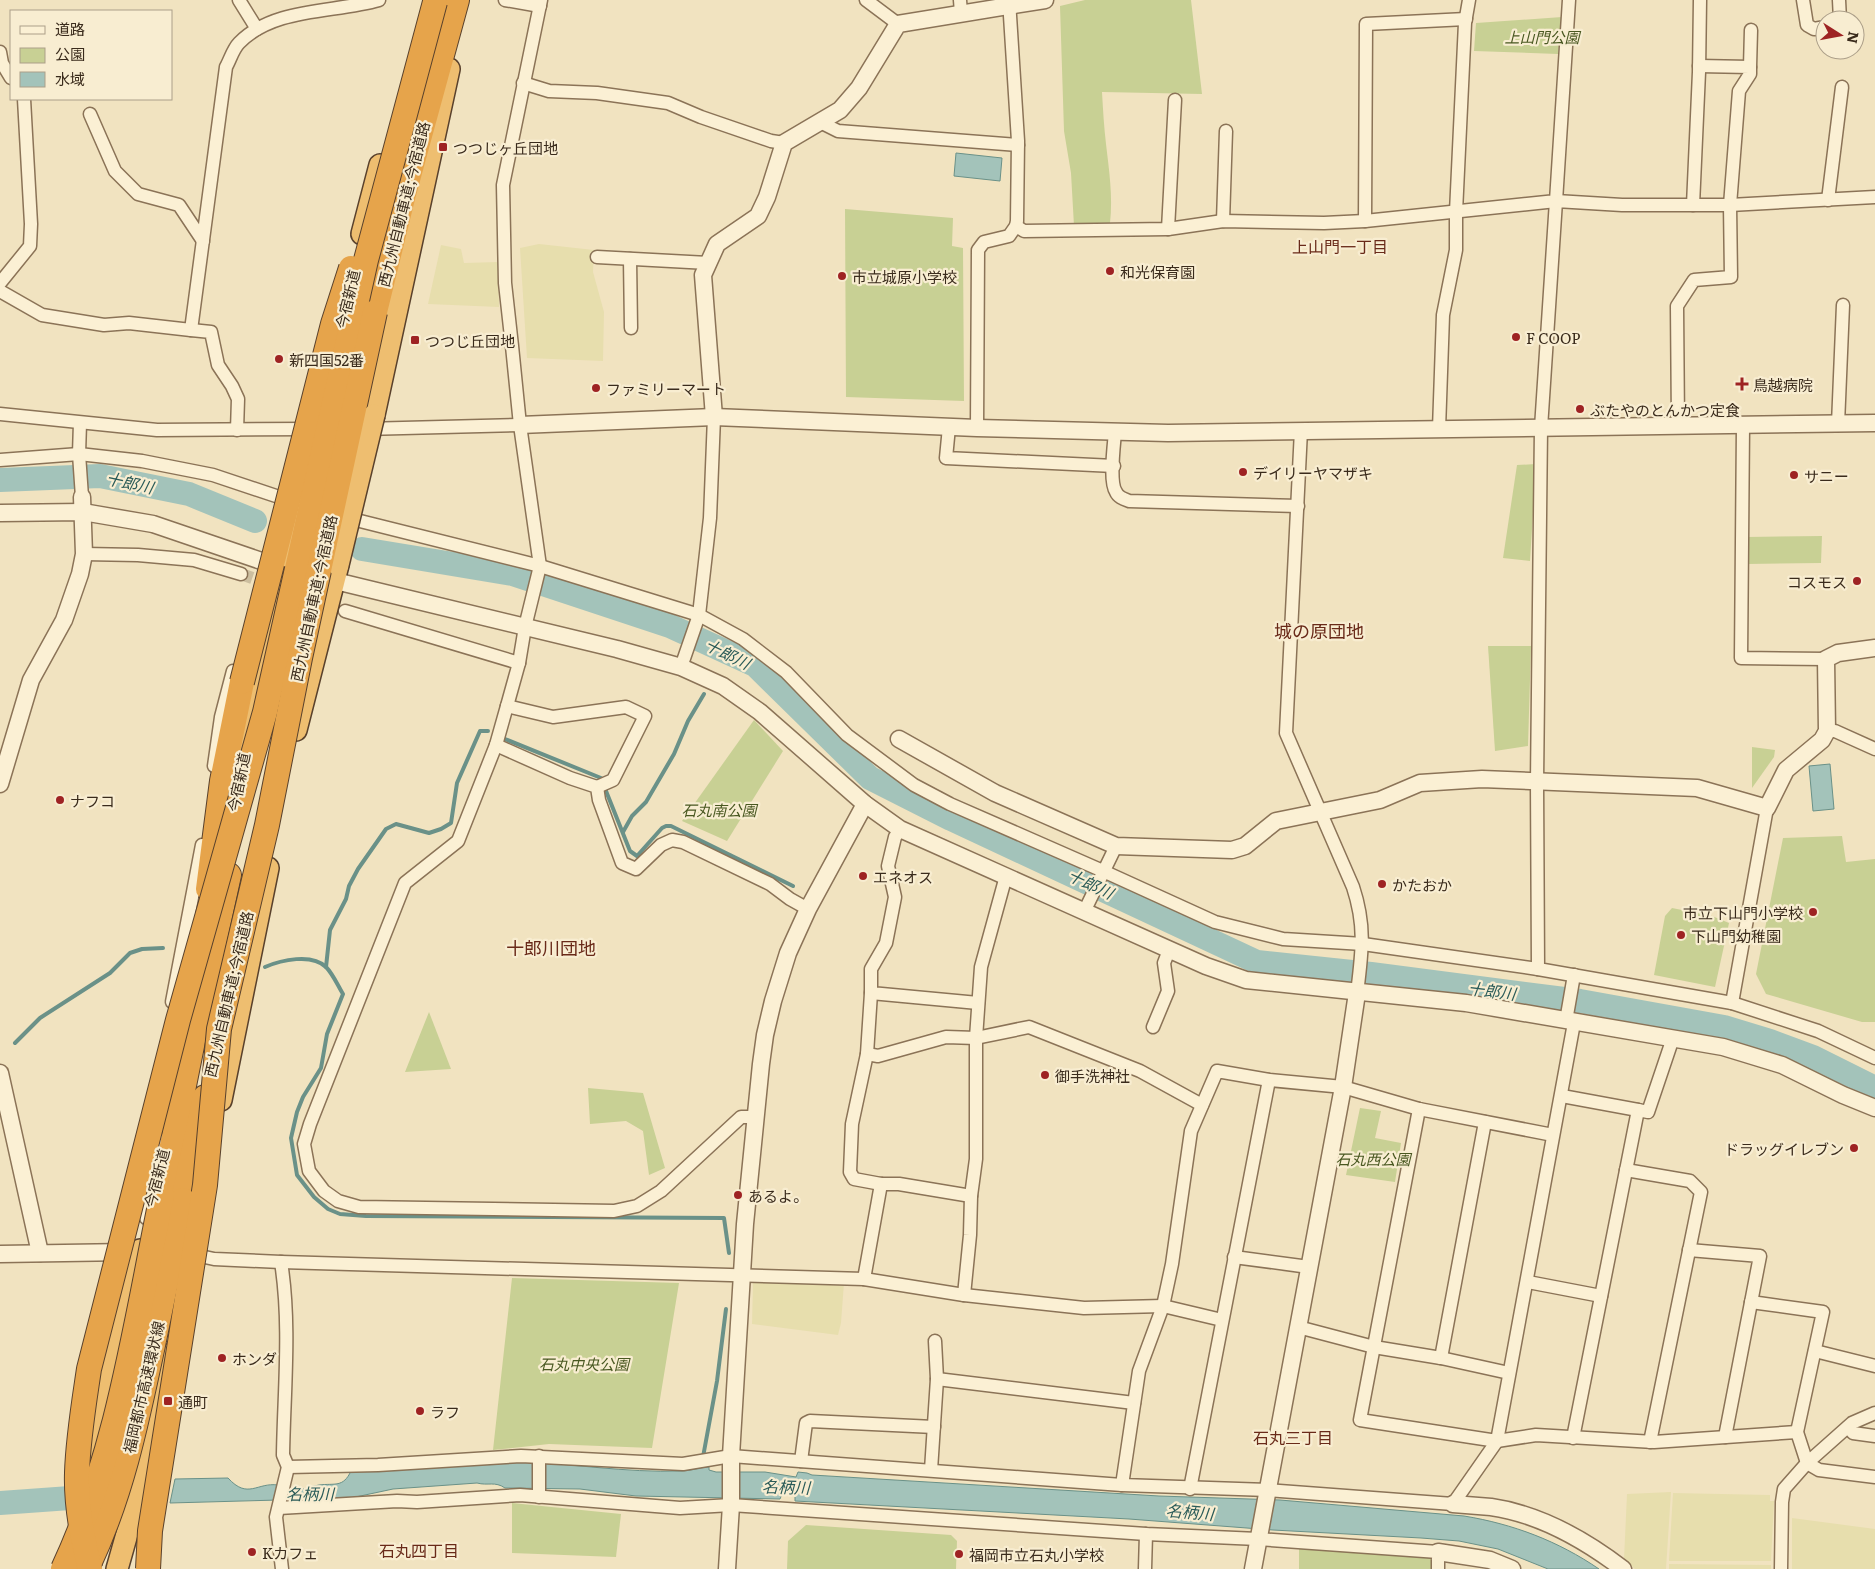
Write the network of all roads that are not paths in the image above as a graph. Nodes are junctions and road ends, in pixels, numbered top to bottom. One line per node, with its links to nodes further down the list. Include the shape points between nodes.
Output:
1 (238, 0): 17 (street)
2 (379, 0): 17 (street, via 307,12)
3 (464, 0): 76 (highway, bridge, via 374,415)
4 (505, 0): 13 (street)
5 (866, 0): 16 (street)
6 (1045, 0): 12 (street)
7 (1469, 0): 15 (street)
8 (1569, 0): 35 (street)
9 (1700, 0): 21 (street)
10 (1803, 0): 18 (street, via 1807,25)
11 (439, 1): 74 (highway, 今宿新道, bridge, via 370,200); 86 (highway, 西九州自動車道;今宿道路, bridge, via 366,260); 113 (highway, 西九州自動車道;今宿道路, bridge, via 404,194 300,658 267,825); 119 (highway, bridge, via 332,324 242,682 222,781)
12 (1009, 2): 14 (street); 32 (street)
13 (541, 3): 24 (street)
14 (960, 7): 16 (street)
15 (1466, 19): 38 (street); 40 (street, via 1366,24)
16 (898, 24): 29 (street, via 859,88 840,110)
17 (257, 29): 43 (street, via 238,44 226,67)
18 (1815, 29)
19 (1751, 30): 22 (street)
20 (0, 52): 23 (street)
21 (1699, 66): 22 (street); 36 (street)
22 (1750, 67): 37 (street, via 1750,74 1739,91)
23 (10, 76)
24 (523, 83): 31 (street, via 549,91 597,93 668,103); 57 (street, via 503,185 506,283)
25 (1842, 87): 34 (street)
26 (24, 100): 47 (street, via 30,246)
27 (1175, 100): 42 (street)
28 (90, 114): 43 (street, via 115,171 138,194 179,205)
29 (820, 122): 31 (street); 32 (street, via 838,130)
30 (1226, 131): 39 (street)
31 (784, 143): 46 (street, via 758,216 717,244)
32 (1018, 145): 41 (street)
33 (1875, 197): 34 (street)
34 (1828, 200): 37 (street)
35 (1556, 201): 36 (street); 38 (street); 62 (street)
36 (1693, 205): 37 (street)
37 (1730, 205): 58 (street, via 1731,277 1694,280 1677,306)
38 (1456, 212): 40 (street); 63 (street, via 1456,250 1443,315)
39 (1223, 221): 40 (street); 42 (street)
40 (1365, 221)
41 (1016, 226): 42 (street, via 1024,231); 61 (street, via 1009,236 984,242 978,250)
42 (1168, 229)
43 (203, 242): 51 (street)
44 (597, 257): 45 (street)
45 (630, 259): 46 (street); 50 (street)
46 (708, 263): 53 (street, via 702,275)
47 (0, 283)
48 (0, 291): 51 (street, via 42,315 104,325 129,323)
49 (1843, 305): 56 (street)
50 (631, 328)
51 (191, 330): 64 (street, via 211,332 218,365 238,399)
52 (0, 414): 54 (street)
53 (714, 417): 57 (street); 60 (street); 79 (street, via 710,518)
54 (80, 423): 64 (street, via 157,430); 67 (street)
55 (1875, 423): 56 (street)
56 (1838, 424): 59 (street)
57 (520, 425): 64 (street); 75 (street)
58 (1678, 426): 59 (street); 62 (street)
59 (1742, 426): 82 (street, via 1741,658)
60 (949, 427): 61 (street); 69 (street, via 946,458)
61 (977, 428): 66 (street)
62 (1541, 428): 63 (street); 91 (street)
63 (1438, 429): 65 (street)
64 (237, 430)
65 (1301, 430): 66 (street); 71 (street)
66 (1115, 432): 69 (street)
67 (79, 454): 68 (street); 70 (street); 75 (street, via 142,461 212,475 366,523)
68 (0, 460)
69 (1114, 466): 71 (street, via 1115,492 1129,501)
70 (83, 505): 72 (street); 73 (street); 74 (street)
71 (1298, 506): 96 (street, via 1286,733)
72 (0, 513)
73 (84, 554): 77 (street, via 138,554 194,560); 92 (street, via 64,620 31,680)
74 (286, 562): 76 (street); 119 (highway, 今宿新道, via 235,794 202,988); 134 (street, via 248,619 221,717 198,870 169,1019 167,1084)
75 (540, 568): 79 (street); 80 (street)
76 (336, 573): 80 (street); 139 (highway, via 298,725)
77 (242, 574)
78 (345, 611): 83 (street)
79 (699, 616): 84 (street); 99 (street, via 743,639 786,672 847,735 914,785)
80 (525, 628): 83 (street); 84 (street)
81 (1875, 648): 82 (street, via 1838,653)
82 (1826, 659): 87 (street)
83 (519, 663): 85 (street)
84 (681, 667): 94 (street, via 723,686 760,712)
85 (508, 706): 89 (street); 93 (street, via 553,717 626,707 645,716 614,780)
86 (265, 712): 133 (highway, 西九州自動車道;今宿道路, bridge, via 198,1016); 188 (highway, bridge, via 178,1020 89,1368 77,1475)
87 (1827, 731): 90 (street, via 1835,731); 95 (street, via 1822,740 1786,770)
88 (899, 739): 98 (street, via 995,793)
89 (496, 744): 93 (street); 127 (street, via 458,841 405,883 310,1124 304,1144 309,1171 324,1191 338,1201 360,1207 614,1211 636,1206 661,1191 741,1117)
90 (1875, 749)
91 (1537, 782): 95 (street, via 1697,788); 96 (street, via 1482,779 1420,783 1380,800); 105 (street)
92 (0, 784)
93 (597, 787): 101 (street, via 622,863 636,869 661,845 672,840 683,842 770,884)
94 (865, 804): 97 (street); 101 (street)
95 (1767, 808): 109 (street)
96 (1320, 812): 98 (street, via 1276,821 1245,846 1232,850); 103 (street, via 1359,905)
97 (900, 829): 100 (street); 107 (street, via 895,836 888,866 895,897 886,943 871,969)
98 (1116, 846): 99 (street)
99 (1103, 871): 102 (street); 103 (street, via 1215,922 1283,939)
100 (1006, 876): 102 (street); 110 (street, via 981,967)
101 (808, 909): 127 (street, via 788,953 773,1001 762,1054)
102 (1084, 912): 104 (street)
103 (1363, 944): 105 (street); 108 (street)
104 (1169, 950): 108 (street, via 1246,980); 112 (street, via 1164,963 1168,991)
105 (1538, 968): 106 (street)
106 (1574, 975): 109 (street); 111 (street)
107 (870, 992): 110 (street); 116 (street)
108 (1357, 993): 111 (street, via 1466,1004); 121 (street)
109 (1732, 1002): 117 (street, via 1818,1031)
110 (978, 1003): 114 (street)
111 (1570, 1022): 115 (street); 122 (street)
112 (1153, 1027)
113 (219, 1029): 133 (highway, 西九州自動車道;今宿道路, bridge); 190 (highway, bridge, via 205,1185 150,1531)
114 (976, 1038): 116 (street, via 946,1038 878,1056); 123 (street, via 1029,1027 1140,1071); 132 (street, via 976,1159)
115 (1673, 1038): 125 (street, via 1723,1047 1782,1064); 126 (street, via 1648,1112)
116 (867, 1054): 131 (street, via 852,1124 850,1172 854,1179)
117 (1875, 1058)
118 (0, 1073): 136 (street)
119 (182, 1079): 134 (highway, 今宿新道)
120 (1269, 1080): 121 (street); 123 (street, via 1217,1071); 140 (street)
121 (1342, 1087): 124 (street); 142 (street)
122 (1562, 1096): 126 (street); 129 (street)
123 (1202, 1105): 149 (street, via 1191,1131)
124 (1418, 1108): 128 (street); 153 (street)
125 (1875, 1108)
126 (1638, 1110): 130 (street)
127 (755, 1117): 143 (street)
128 (1485, 1122): 129 (street); 155 (street)
129 (1553, 1135): 145 (street)
130 (1626, 1170): 135 (street, via 1690,1181 1701,1192); 147 (street)
131 (881, 1184): 132 (street); 144 (street)
132 (971, 1196): 146 (street)
133 (172, 1198): 186 (highway, bridge, via 108,1447 90,1504); 188 (highway, 福岡都市高速環状線, bridge, via 143,1394 128,1455)
134 (146, 1218): 137 (highway, 今宿新道)
135 (1689, 1250): 148 (street, via 1760,1256); 168 (street)
136 (40, 1252): 137 (street); 138 (street)
137 (140, 1253): 139 (street); 187 (highway, 今宿新道, bridge, via 86,1473)
138 (0, 1254)
139 (191, 1254): 141 (street, via 214,1259); 189 (highway)
140 (1234, 1257): 142 (street); 150 (street)
141 (281, 1262): 143 (street); 173 (street, via 286,1324 283,1455)
142 (1309, 1267): 151 (street)
143 (742, 1276): 144 (street); 170 (street)
144 (864, 1279): 146 (street)
145 (1528, 1282): 147 (street); 157 (street)
146 (964, 1295): 149 (street, via 1084,1308)
147 (1601, 1296): 166 (street)
148 (1751, 1302): 154 (street, via 1823,1312); 165 (street)
149 (1163, 1306): 150 (street); 159 (street, via 1139,1371)
150 (1222, 1320): 177 (street)
151 (1298, 1327): 153 (street); 178 (street)
152 (935, 1341): 158 (street)
153 (1374, 1346): 155 (street); 167 (street, via 1360,1420)
154 (1815, 1351): 156 (street); 163 (street)
155 (1441, 1358): 157 (street)
156 (1875, 1366)
157 (1509, 1373): 167 (street)
158 (937, 1379): 159 (street); 161 (street)
159 (1134, 1403): 176 (street)
160 (1875, 1413): 162 (street)
161 (934, 1427): 171 (street, via 810,1420 806,1423); 174 (street)
162 (1848, 1427): 164 (street, via 1853,1433); 172 (street)
163 (1797, 1432): 165 (street); 172 (street)
164 (1875, 1436)
165 (1725, 1437): 168 (street)
166 (1573, 1438): 167 (street, via 1536,1435); 168 (street)
167 (1497, 1441): 180 (street)
168 (1650, 1442)
169 (539, 1456): 170 (street, via 683,1464); 173 (street); 179 (street)
170 (731, 1456): 171 (street); 181 (street)
171 (801, 1461): 174 (street)
172 (1807, 1463): 175 (street, via 1818,1470); 198 (street, via 1784,1489)
173 (288, 1467): 182 (street)
174 (931, 1470): 176 (street)
175 (1875, 1477)
176 (1122, 1485): 177 (street)
177 (1190, 1488): 178 (street)
178 (1268, 1490): 180 (street); 184 (street)
179 (539, 1498): 181 (street, via 680,1508); 182 (street, via 520,1495)
180 (1453, 1504): 197 (street, via 1493,1508 1544,1522 1583,1542)
181 (731, 1505): 183 (street); 192 (street)
182 (279, 1508): 191 (street, via 276,1517)
183 (1146, 1534): 184 (street); 193 (street)
184 (1258, 1539): 185 (street); 194 (street)
185 (1438, 1552): 195 (street); 196 (street, via 1490,1560)
186 (62, 1569)
187 (67, 1569)
188 (88, 1569)
189 (117, 1569)
190 (148, 1569)
191 (282, 1569)
192 (728, 1569)
193 (1146, 1569)
194 (1253, 1569)
195 (1438, 1569)
196 (1512, 1569)
197 (1623, 1569)
198 (1780, 1569)

